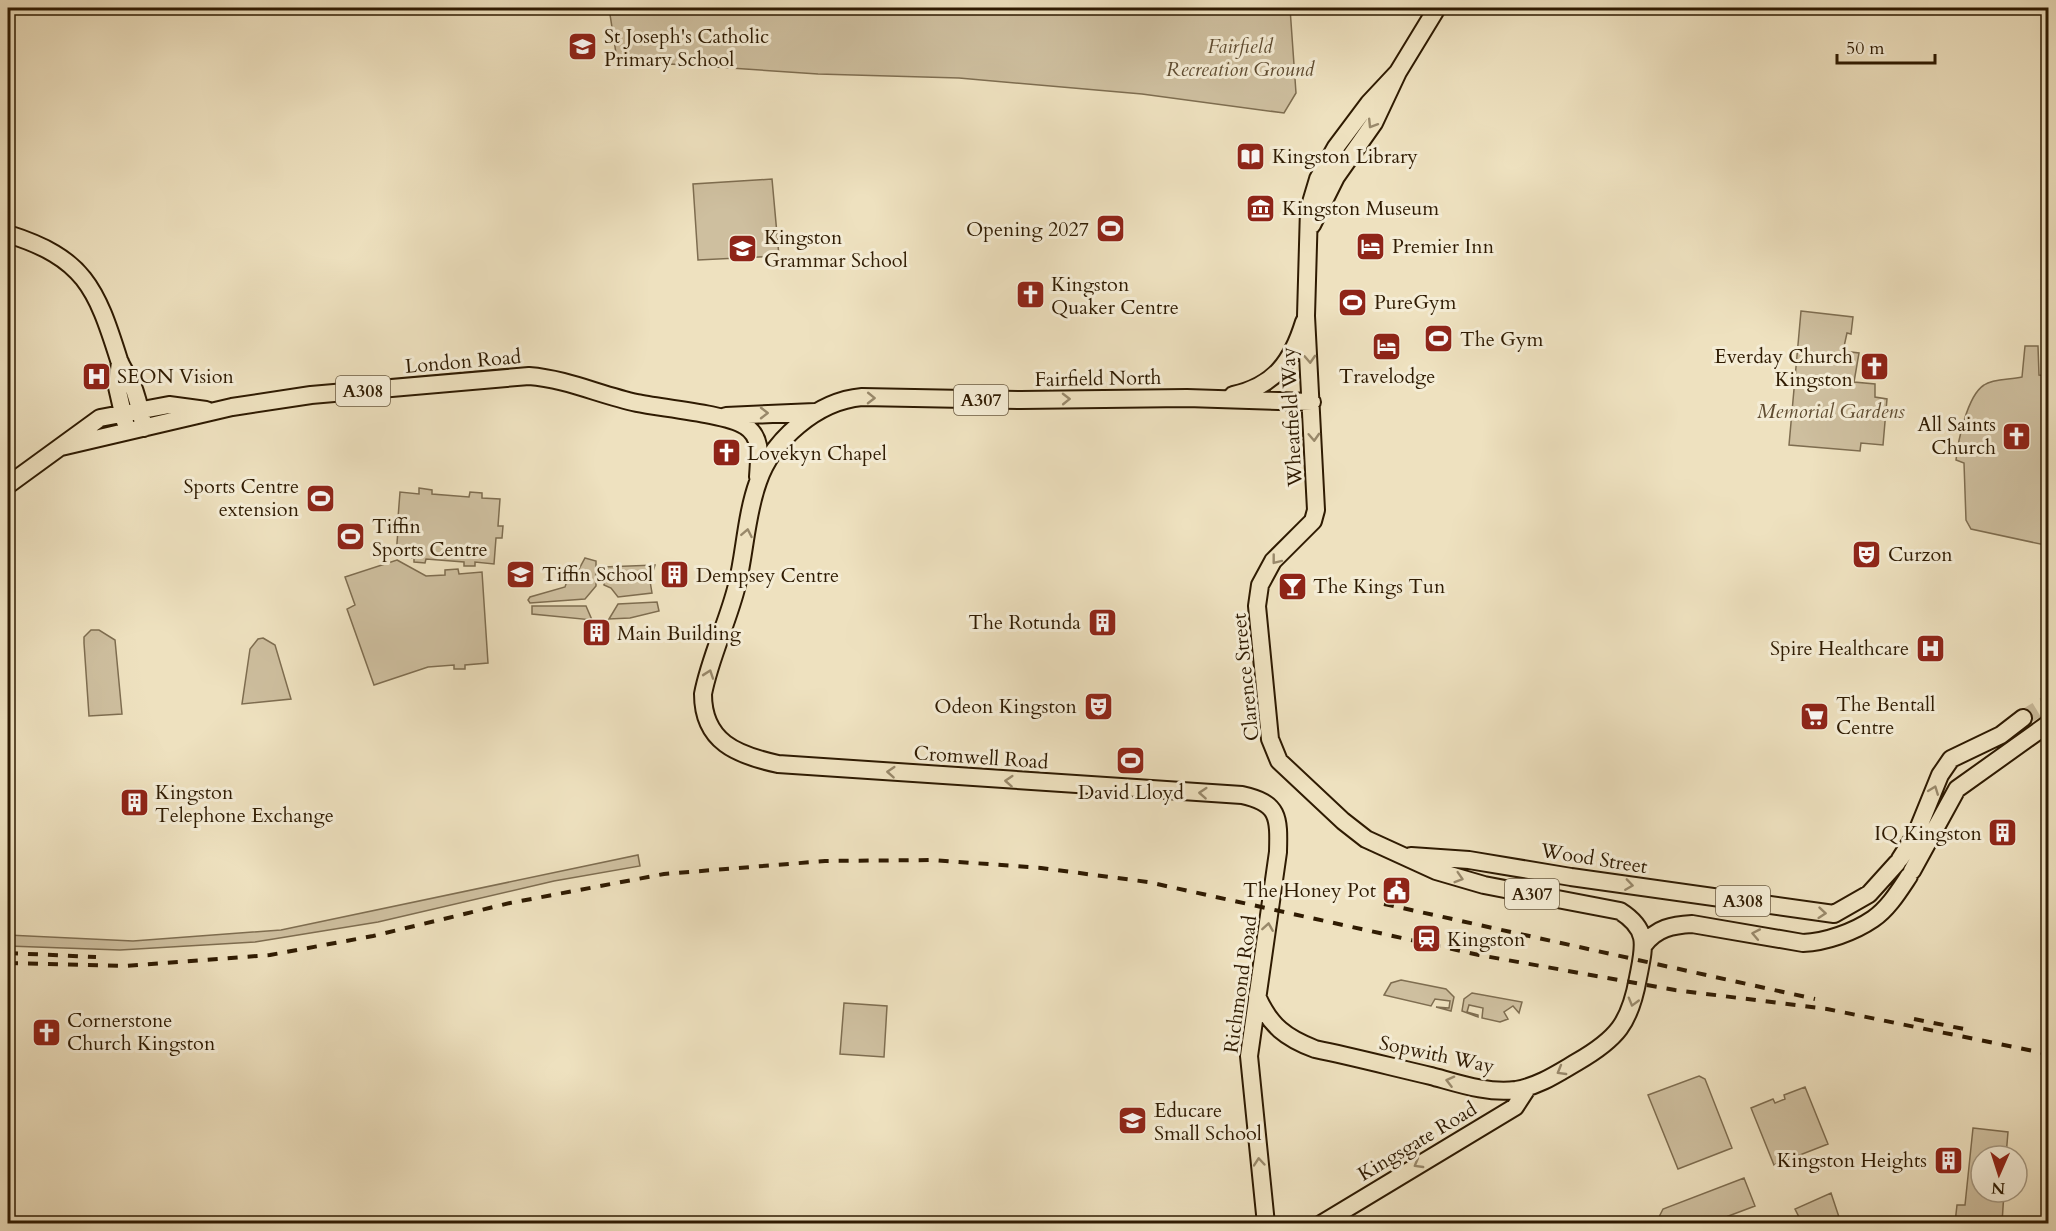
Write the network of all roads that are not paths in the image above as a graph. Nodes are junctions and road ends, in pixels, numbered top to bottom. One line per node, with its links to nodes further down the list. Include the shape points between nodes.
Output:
1 (1437, 8): 3 (main road, Wheatfield Way / A307, via 1398,72 1369,103 1324,169 1311,198)
2 (8, 234): 4 (main road, via 49,249 76,271 102,307)
3 (1306, 316): 5 (main road, Wheatfield Way / A307, via 1295,350 1284,366 1257,387); 6 (main road, Wheatfield Way / A307, one-way to 6)
4 (120, 362): 7 (main road); 9 (main road, via 117,387)
5 (1217, 398): 6 (main road, Fairfield North / A307); 10 (main road, Fairfield North / A307, one-way to 5, via 862,397)
6 (1312, 402): 16 (main road, Wheatfield Way / A307, one-way to 16)
7 (140, 409): 8 (main road, London Road / A308, via 169,405); 9 (main road, London Road / A308); 12 (main road)
8 (213, 410): 11 (main road, London Road / A308, via 311,395 529,376); 12 (main road, London Road / A308)
9 (123, 412): 12 (main road); 13 (main road, London Road / A308, via 92,422)
10 (815, 412): 11 (main road, A308, one-way to 10); 14 (main road, A307, via 780,444)
11 (712, 417): 14 (main road, A308, via 746,426 754,434 759,447)
12 (136, 430): 13 (main road, London Road / A308)
13 (62, 447): 15 (main road, London Road / A308)
14 (758, 482): 20 (main road, Cromwell Road / A307, one-way to 14, via 778,764 725,745 704,713 704,688 737,585)
15 (8, 485)
16 (1315, 517): 19 (main road, Clarence Street / A307, one-way to 19, via 1273,561 1260,585 1257,606 1270,739 1279,761)
17 (2023, 718): 22 (main road, Wood Street / A308, one-way to 17, via 1940,775 1951,759 2001,735)
18 (2049, 724): 22 (main road, Wood Street / A308, via 1969,778)
19 (1292, 775): 21 (main road, Wood Street / A307, via 1366,838)
20 (1254, 798): 24 (main road, Richmond Road / A307, one-way to 20, via 1276,879 1279,829 1275,811)
21 (1405, 856): 22 (main road, Wood Street / A308, one-way to 22, via 1469,860 1834,914); 23 (main road, A307, one-way to 23, via 1436,871 1484,885 1620,911 1636,922)
22 (1904, 867): 23 (main road, Wood Street / A308, one-way to 23, via 1894,897 1873,919 1834,937 1803,943 1675,924 1657,932)
23 (1644, 945): 25 (main road, Sopwith Way, one-way to 25, via 1629,1017 1621,1030 1592,1053)
24 (1257, 996): 25 (main road, Sopwith Way, one-way to 24, via 1476,1088 1316,1049 1282,1034 1264,1013); 26 (main road, Richmond Road / A307, one-way to 24, via 1249,1056)
25 (1528, 1087): 27 (main road, Kingsgate Road, one-way to 27, via 1515,1107)
26 (1266, 1224)
27 (1321, 1224)

